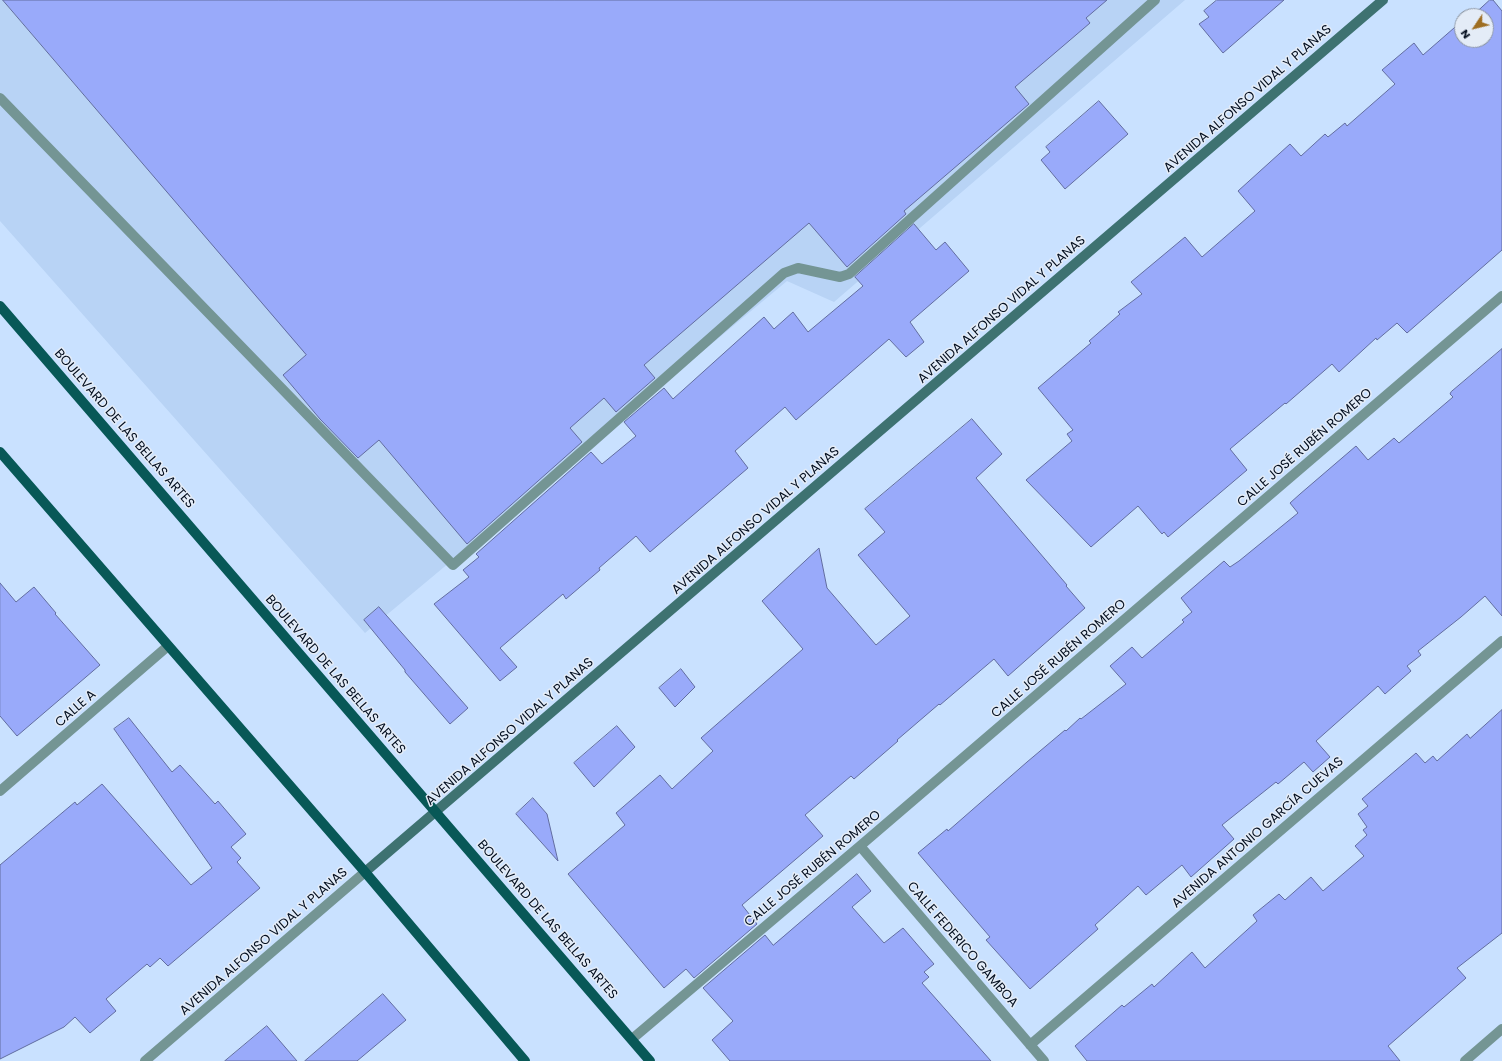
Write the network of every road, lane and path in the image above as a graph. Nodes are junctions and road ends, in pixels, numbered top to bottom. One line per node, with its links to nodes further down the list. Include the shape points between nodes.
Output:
1 (1155, 0): 3 (street, via 849,274 840,276 798,268 784,273 453,565)
2 (1383, 0): 10 (main road, AVENIDA ALFONSO VIDAL Y PLANAS)
3 (0, 98)
4 (1502, 296): 11 (street, CALLE JOSÉ RUBÉN ROMERO)
5 (0, 306): 10 (main road, BOULEVARD DE LAS BELLAS ARTES)
6 (0, 452): 8 (main road)
7 (1502, 641): 15 (street, AVENIDA ANTONIO GARCÍA CUEVAS)
8 (168, 646): 9 (street, CALLE A); 12 (main road)
9 (0, 791)
10 (436, 812): 12 (main road, AVENIDA ALFONSO VIDAL Y PLANAS); 14 (main road, BOULEVARD DE LAS BELLAS ARTES)
11 (860, 846): 14 (street, CALLE JOSÉ RUBÉN ROMERO); 15 (street, CALLE FEDERICO GAMBOA)
12 (365, 872): 16 (street, AVENIDA ALFONSO VIDAL Y PLANAS); 17 (main road)
13 (1502, 1029): 20 (street)
14 (632, 1040): 18 (main road, BOULEVARD DE LAS BELLAS ARTES)
15 (1030, 1045): 19 (street, CALLE FEDERICO GAMBOA)
16 (145, 1061)
17 (525, 1061)
18 (650, 1061)
19 (1044, 1061)
20 (1465, 1061)

